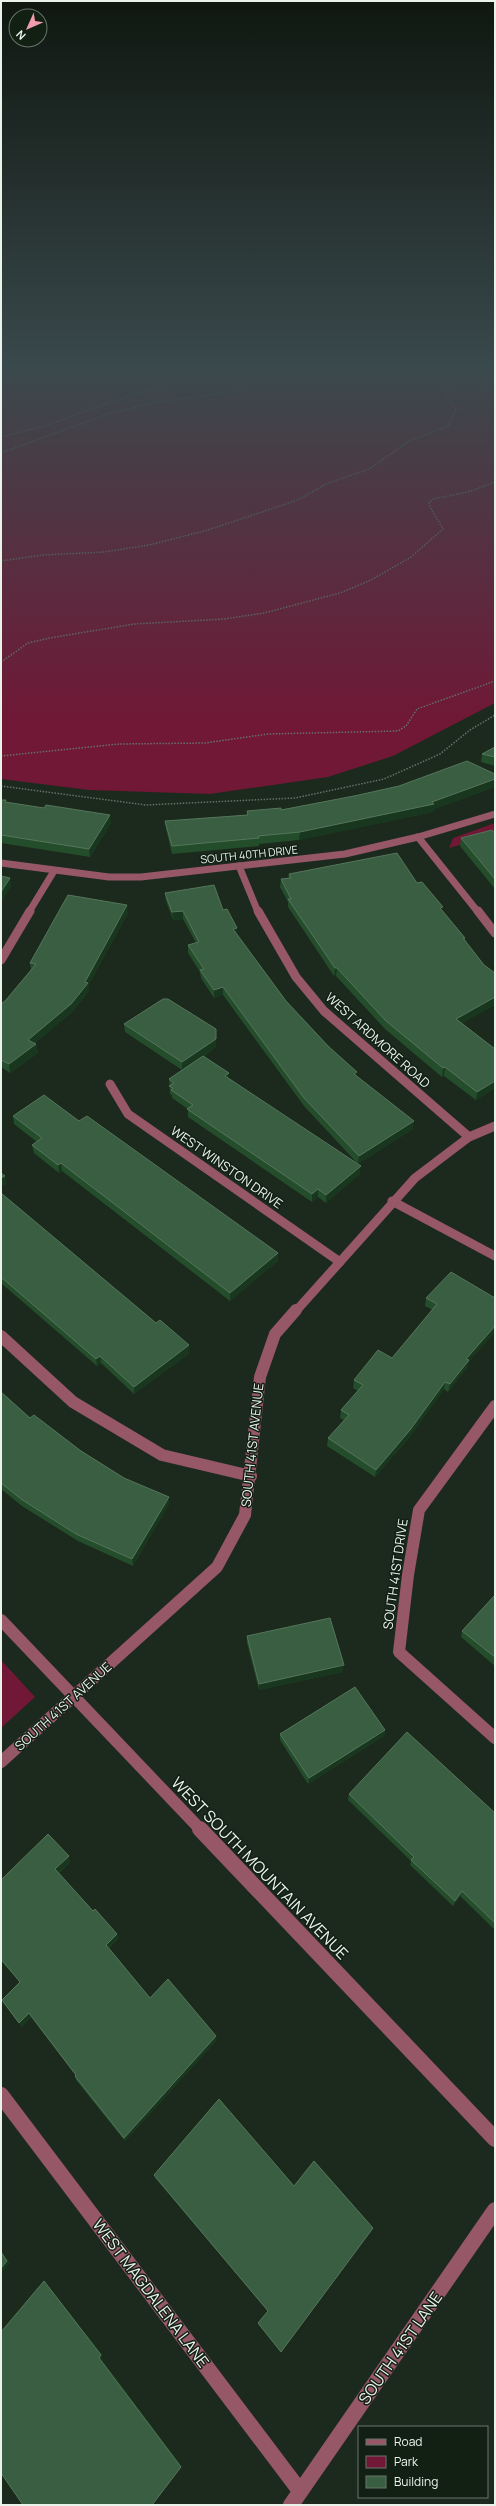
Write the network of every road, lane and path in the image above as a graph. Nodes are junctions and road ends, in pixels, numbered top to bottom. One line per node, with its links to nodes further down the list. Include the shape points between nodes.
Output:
1 (319, 488): 3 (path, via 298,500 269,511 149,546 104,552 42,554)
2 (479, 488): 4 (path, via 433,499 429,507 439,518 444,529 411,557 372,580 340,593 264,614 134,624 50,638 28,643)
3 (1, 561)
4 (1, 662)
5 (495, 681): 7 (path, via 417,709 406,726 398,731 268,734 205,743 113,745)
6 (495, 716): 8 (path, via 470,730 440,754 384,779 295,798 146,806)
7 (1, 756)
8 (1, 786)
9 (495, 814): 10 (street, SOUTH 40TH DRIVE)
10 (418, 837): 12 (street, SOUTH 40TH DRIVE, via 345,854); 14 (street)
11 (1, 863): 13 (street, SOUTH 40TH DRIVE)
12 (239, 866): 13 (street, SOUTH 40TH DRIVE, via 141,877 109,877); 18 (street, WEST ARDMORE ROAD, via 260,917 275,944 296,977 324,1011)
13 (54, 871): 15 (street)
14 (495, 933)
15 (1, 960)
16 (110, 1084): 21 (street, WEST WINSTON DRIVE, via 128,1114)
17 (495, 1126): 18 (street, SOUTH 41ST AVENUE)
18 (469, 1137): 19 (street, SOUTH 41ST AVENUE, via 415,1178)
19 (392, 1201): 20 (street); 21 (street, SOUTH 41ST AVENUE)
20 (495, 1256)
21 (340, 1262): 24 (street, SOUTH 41ST AVENUE, via 275,1334 260,1377)
22 (1, 1336): 24 (street, via 73,1402 162,1455)
23 (495, 1406): 27 (street, SOUTH 41ST DRIVE, via 419,1510 399,1652)
24 (251, 1476): 26 (street, SOUTH 41ST AVENUE, via 245,1515 217,1567)
25 (1, 1620): 26 (street, WEST SOUTH MOUNTAIN AVENUE)
26 (74, 1696): 28 (street, SOUTH 41ST AVENUE); 30 (street, WEST SOUTH MOUNTAIN AVENUE)
27 (495, 1738)
28 (1, 1762)
29 (1, 2095): 32 (street, WEST MAGDALENA LANE)
30 (495, 2140)
31 (495, 2210): 32 (street, SOUTH 41ST LANE)
32 (300, 2491): 33 (street, SOUTH 41ST LANE)
33 (291, 2505)

